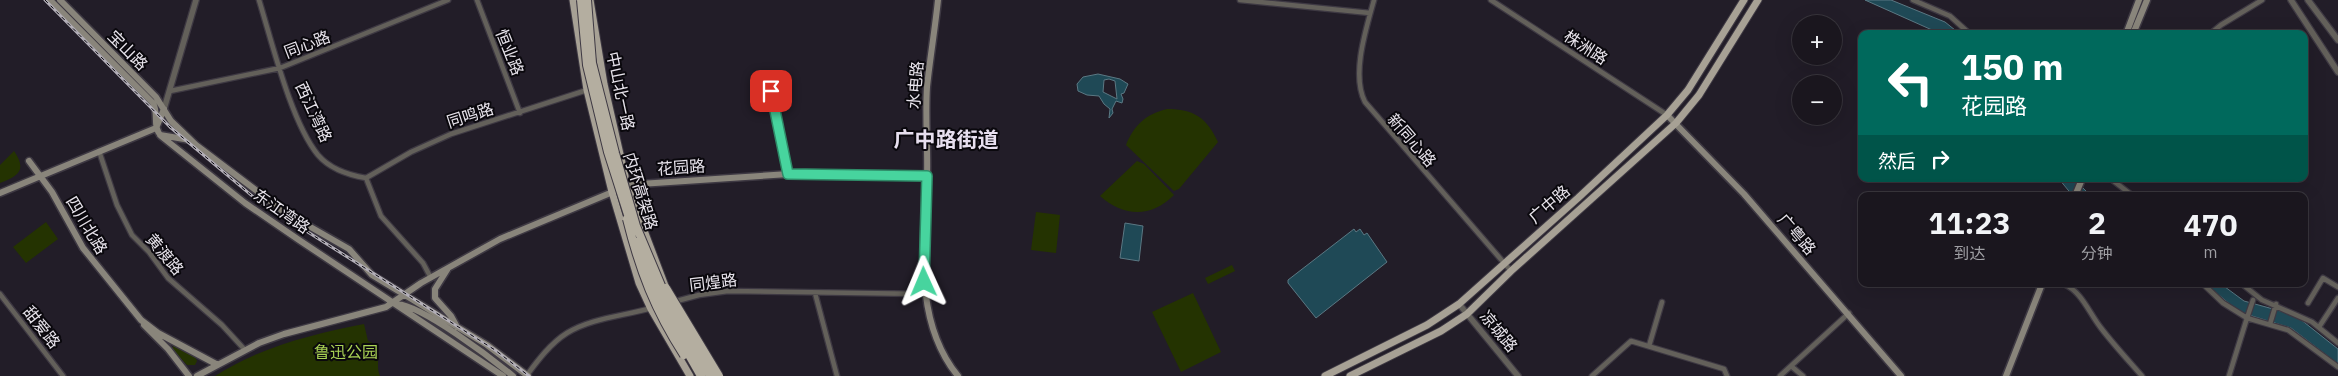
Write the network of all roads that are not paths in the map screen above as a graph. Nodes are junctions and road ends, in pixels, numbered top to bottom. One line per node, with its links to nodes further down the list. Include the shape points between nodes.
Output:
1 (50, 0): 34 (main road, 宝山路)
2 (60, 0): 35 (main road, 宝山路)
3 (196, 0): 33 (street)
4 (259, 0): 29 (street, 西江湾路)
5 (448, 0): 29 (street, 同心路)
6 (477, 0): 36 (street, 恒业路)
7 (573, 0): 32 (main road, 中山北一路)
8 (580, 0): 53 (highway, 内环高架路, bridge, via 587,65)
9 (587, 0): 54 (highway, 内环高架路, bridge, via 592,63 636,226)
10 (590, 0): 49 (main road, 中山北一路, via 604,84)
11 (938, 0): 46 (main road, 水电路, via 928,87)
12 (1240, 0): 23 (street)
13 (1374, 0): 23 (street, 新同心路)
14 (1492, 0): 37 (street, 株洲路)
15 (1744, 0): 37 (main road, 广中路, via 1688,90)
16 (1758, 0): 38 (main road, 广中路, via 1699,96)
17 (1913, 0): 24 (street, via 1950,16)
18 (2139, 0): 25 (main road)
19 (2147, 0): 26 (main road)
20 (2262, 0): 27 (street)
21 (2291, 0): 30 (street)
22 (2308, 0): 28 (street)
23 (1370, 13): 55 (street, 新同心路, via 1359,73 1359,86 1365,102)
24 (1966, 30)
25 (2128, 30)
26 (2135, 30)
27 (2214, 30)
28 (2338, 40)
29 (280, 68): 33 (street, 同心路); 47 (street, 西江湾路, via 302,124 319,155 337,169)
30 (2338, 72)
31 (768, 74): 44 (street)
32 (587, 90): 36 (street, 同鸣路); 50 (main road, 中山北一路)
33 (170, 91): 35 (street)
34 (150, 100): 35 (main road, 宝山路); 39 (main road, via 156,110)
35 (164, 109): 39 (main road); 41 (main road, 东江湾路, via 170,120)
36 (520, 113): 47 (street, 同鸣路, via 451,134)
37 (1667, 115): 38 (main road, 广粤路); 55 (main road, 广中路)
38 (1676, 123): 57 (main road, 广中路); 77 (main road, 广粤路)
39 (156, 128): 40 (main road, 东江湾路); 42 (main road)
40 (159, 135): 41 (main road, 东江湾路); 73 (main road, 东江湾路, via 245,203)
41 (192, 140): 67 (main road, 东江湾路, via 278,208 349,249 370,273)
42 (99, 151): 45 (main road); 88 (street, 黄渡路, via 117,205 132,235 168,278 222,325)
43 (29, 161): 45 (main road, 四川北路)
44 (788, 174): 46 (main road, 花园路); 49 (main road, 花园路)
45 (40, 176): 52 (main road); 80 (main road, 四川北路, via 83,248)
46 (927, 176): 66 (main road, 水电路, via 923,260)
47 (366, 178): 58 (street, via 381,216 423,263)
48 (2115, 182): 51 (street)
49 (627, 186): 50 (main road, 花园路); 70 (main road, 中山北一路)
50 (612, 192): 56 (main road, 花园路, via 507,236); 76 (main road, 中山北一路, via 639,283)
51 (2128, 192)
52 (0, 193)
53 (623, 202): 99 (highway, bridge, via 644,280 667,329); 100 (highway, 内环高架路, bridge, via 664,311)
54 (649, 260): 101 (highway, 内环高架路, bridge, via 670,307); 102 (highway, bridge)
55 (1504, 263): 57 (street, 新同心路); 74 (main road, 广中路)
56 (449, 268): 58 (main road, 花园路); 82 (main road, via 434,293)
57 (1511, 271): 78 (main road, 广中路)
58 (431, 278): 67 (main road, 花园路)
59 (2041, 287): 113 (main road)
60 (2070, 287): 114 (street)
61 (2206, 287): 79 (street, via 2223,303)
62 (2246, 287): 75 (street, via 2262,300)
63 (2338, 287): 72 (street, via 2324,278)
64 (815, 293): 66 (street, 同煌路); 70 (street, 同煌路, via 728,291); 103 (street)
65 (0, 294): 93 (street, 甜爱路)
66 (926, 294): 104 (main road, 水电路, via 939,342)
67 (403, 295): 73 (main road); 82 (main road)
68 (2338, 298): 83 (street)
69 (2253, 300): 79 (street)
70 (671, 302): 76 (street, 同煌路); 102 (main road, 中山北一路)
71 (1662, 302): 86 (street)
72 (2308, 303)
73 (393, 304): 88 (main road, via 374,312 284,334); 96 (main road, 东江湾路); 97 (main road, 东江湾路, via 416,310)
74 (1459, 304): 78 (street, 凉城路); 105 (main road, 广中路, via 1426,325)
75 (2276, 304): 81 (street); 83 (street)
76 (651, 309): 92 (street, 同煌路, via 587,325 560,338); 98 (main road, 中山北一路)
77 (1849, 313): 90 (street); 112 (main road, 广粤路)
78 (1467, 314): 106 (main road, 广中路, via 1441,332); 107 (street, 凉城路)
79 (2248, 317): 81 (street); 115 (street)
80 (141, 320): 84 (main road, 四川北路); 87 (main road, 四川北路)
81 (2270, 324): 91 (street, via 2288,330)
82 (457, 327): 92 (main road)
83 (2319, 327): 85 (street)
84 (173, 340): 87 (main road, via 166,342); 89 (main road, 四川北路)
85 (2338, 343)
86 (1649, 346): 108 (street, via 1631,341); 109 (street, via 1724,369)
87 (168, 349): 94 (main road, 四川北路)
88 (245, 350): 89 (main road)
89 (216, 364): 95 (main road)
90 (1791, 366): 110 (street); 111 (street)
91 (2338, 367)
92 (527, 375)
93 (63, 376)
94 (189, 376)
95 (197, 376)
96 (503, 376)
97 (513, 376)
98 (690, 376)
99 (697, 376)
100 (701, 376)
101 (710, 376)
102 (717, 376)
103 (837, 376)
104 (958, 376)
105 (1325, 376)
106 (1350, 376)
107 (1518, 376)
108 (1592, 376)
109 (1727, 376)
110 (1780, 376)
111 (1803, 376)
112 (1901, 376)
113 (2006, 376)
114 (2142, 376)
115 (2229, 376)

